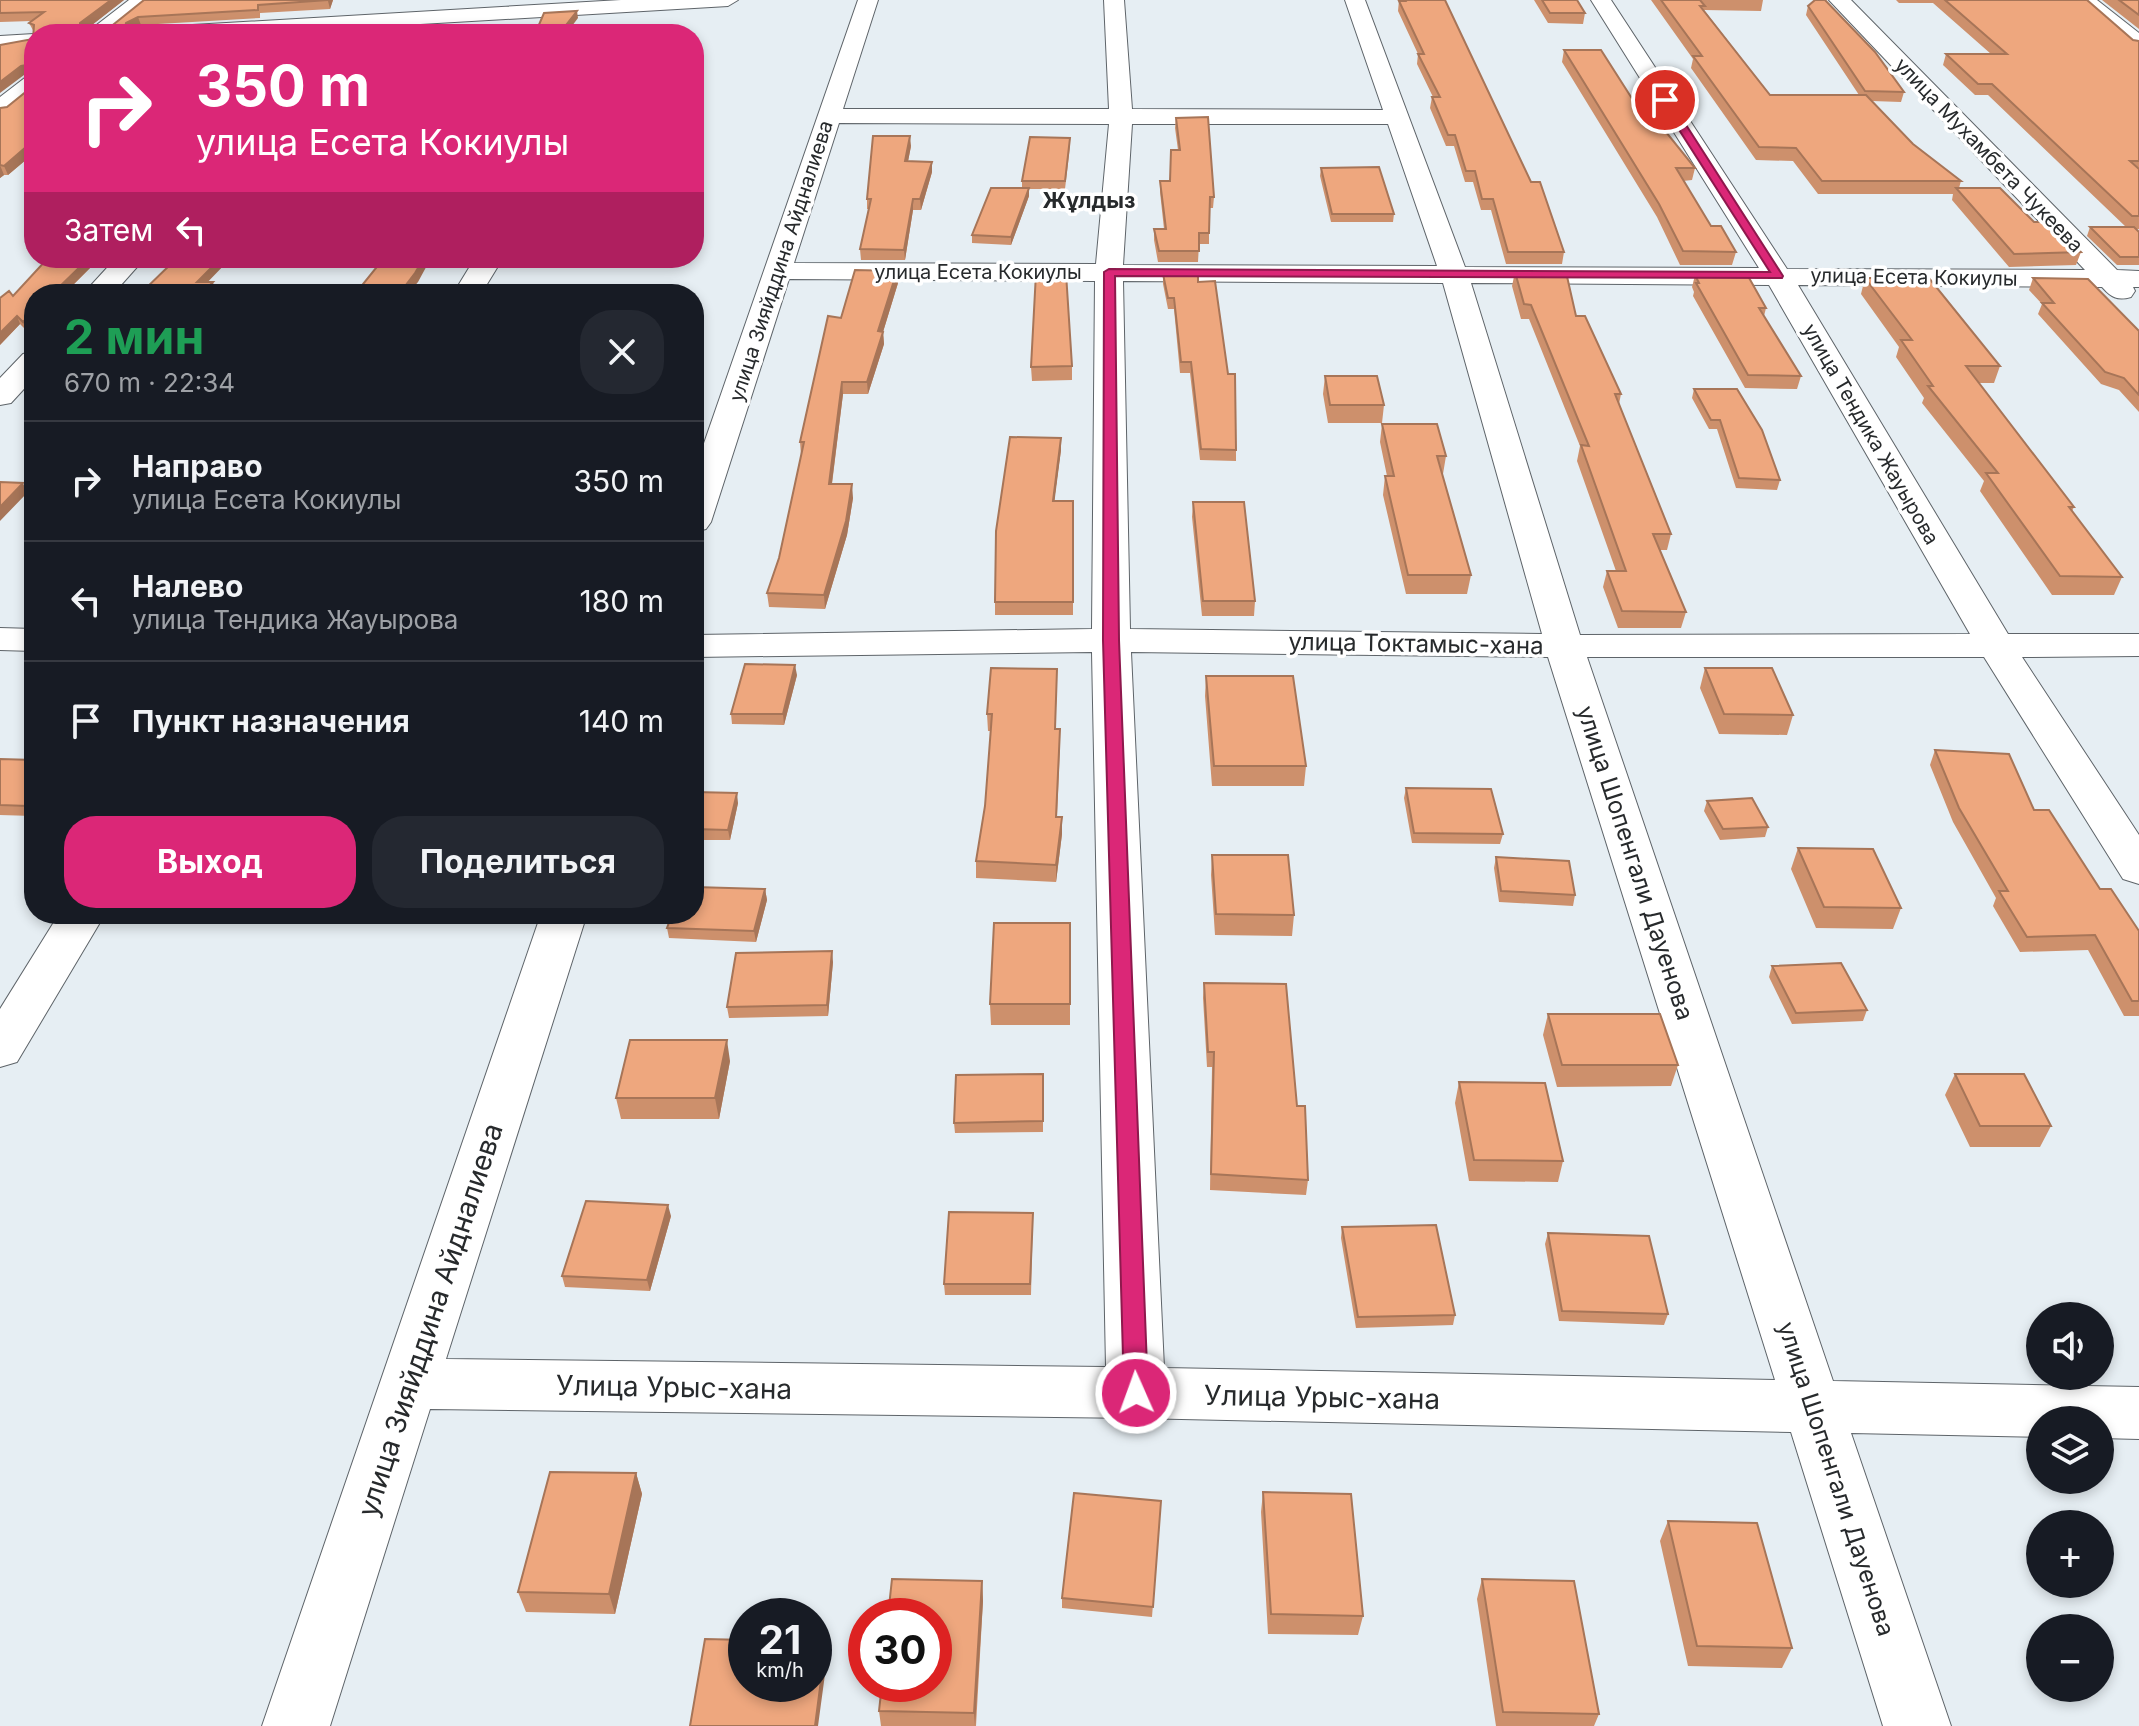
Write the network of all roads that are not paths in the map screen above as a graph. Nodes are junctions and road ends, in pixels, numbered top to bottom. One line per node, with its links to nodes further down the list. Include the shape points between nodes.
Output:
1 (142, 0): 11 (street)
2 (377, 0): 12 (street)
3 (728, 0): 10 (street)
4 (868, 0): 20 (street, улица Зияйддина Айдналиева)
5 (1114, 0): 21 (street)
6 (1355, 0): 22 (street, улица Шопенгали Дауенова)
7 (1601, 0): 27 (street, улица Тендика Жауырова)
8 (1839, 0): 28 (street, улица Мухамбета Чукеева)
9 (2084, 0): 17 (street)
10 (649, 2): 13 (street); 14 (street)
11 (110, 24)
12 (352, 24)
13 (394, 24)
14 (636, 24)
15 (24, 41): 16 (street)
16 (0, 43)
17 (2139, 44)
18 (24, 90): 19 (street)
19 (0, 109)
20 (828, 116): 21 (street); 24 (street, улица Зияйддина Айдналиева)
21 (1121, 117): 22 (street); 25 (street)
22 (1398, 117): 26 (street, улица Шопенгали Дауенова)
23 (122, 268): 30 (street)
24 (777, 271): 25 (street, улица Есета Кокиулы); 34 (street, улица Зияйддина Айдналиева)
25 (1109, 272): 26 (street, улица Есета Кокиулы); 37 (street)
26 (1454, 274): 27 (street, улица Есета Кокиулы); 41 (street, улица Шопенгали Дауенова)
27 (1778, 276): 28 (street, улица Есета Кокиулы); 38 (street, улица Тендика Жауырова)
28 (2109, 279): 29 (street, улица Есета Кокиулы); 31 (street, улица Мухамбета Чукеева)
29 (2139, 279)
30 (106, 284)
31 (2139, 310)
32 (24, 371): 33 (street)
33 (0, 396)
34 (704, 492)
35 (0, 639): 36 (street)
36 (24, 640)
37 (1111, 640): 40 (street, улица Токтамыс-хана); 41 (street, улица Токтамыс-хана); 47 (street)
38 (1995, 644): 39 (street, улица Токтамыс-хана); 41 (street, улица Токтамыс-хана); 42 (street, улица Тендика Жауырова)
39 (2139, 645)
40 (704, 646)
41 (1564, 646): 48 (street, улица Шопенгали Дауенова)
42 (2139, 869)
43 (76, 924): 45 (street)
44 (561, 924): 46 (street, улица Зияйддина Айдналиева)
45 (0, 1049)
46 (409, 1384): 47 (street, Улица Урыс-хана); 50 (street, улица Зияйддина Айдналиева)
47 (1136, 1393): 48 (street, Улица Урыс-хана)
48 (1812, 1407): 49 (street, Улица Урыс-хана); 51 (street, улица Шопенгали Дауенова)
49 (2139, 1413)
50 (296, 1726)
51 (1917, 1726)

